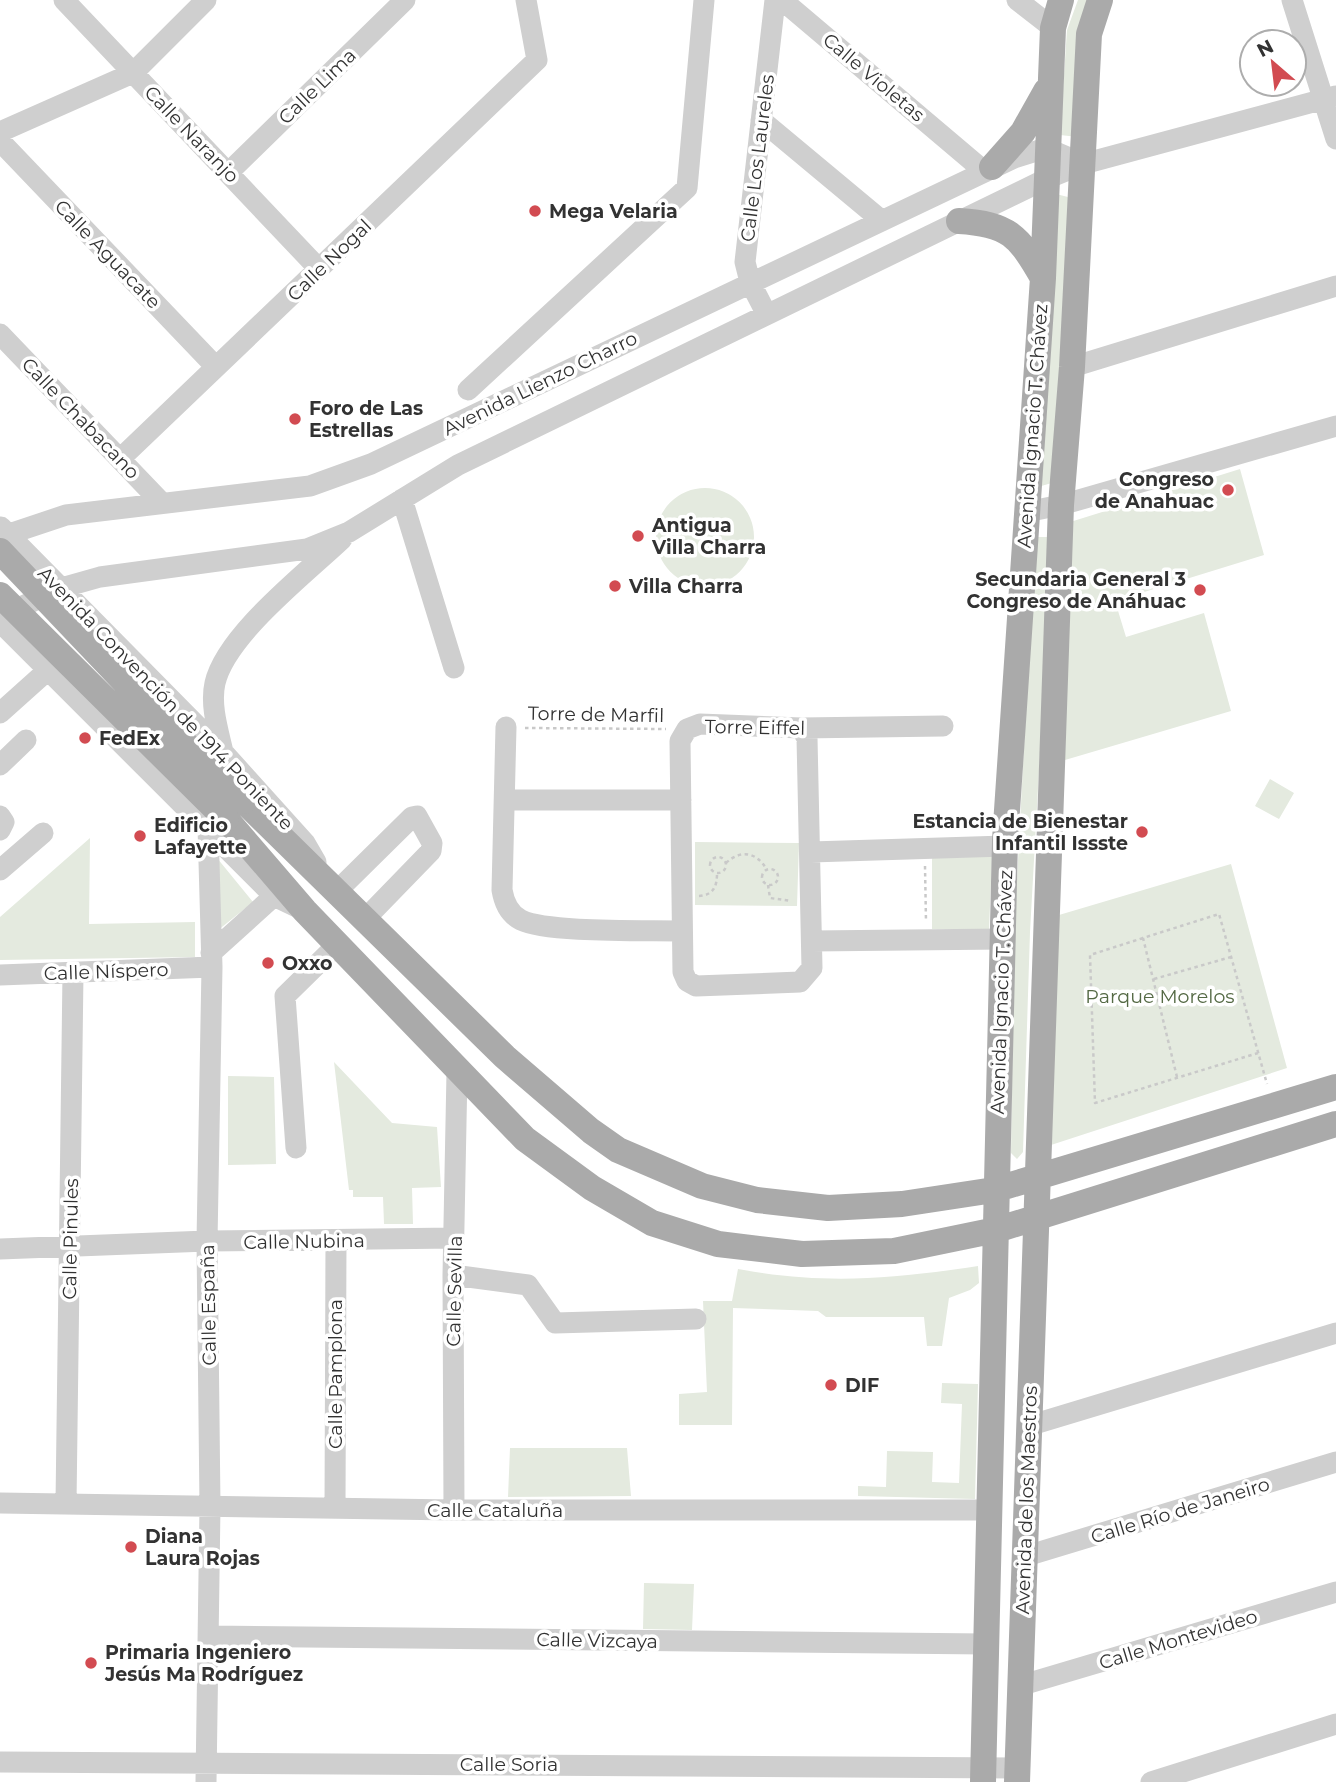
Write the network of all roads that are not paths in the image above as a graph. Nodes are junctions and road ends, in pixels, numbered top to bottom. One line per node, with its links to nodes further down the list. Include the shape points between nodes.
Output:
1 (64, 0): 13 (street, Calle Naranjo)
2 (206, 0): 13 (street)
3 (405, 0): 23 (street, Calle Lima)
4 (526, 0): 27 (street, Calle Nogal, via 537,60)
5 (704, 0): 35 (street, via 687,188)
6 (775, 0): 16 (street, Calle Los Laureles)
7 (782, 0): 22 (street, Calle Violetas)
8 (1017, 0): 12 (street)
9 (1060, 0): 12 (main road, Avenida Ignacio T. Chávez)
10 (1100, 0): 21 (main road, Avenida Ignacio T. Chávez, via 1089,34)
11 (1292, 0): 15 (street)
12 (1053, 28): 14 (main road, Avenida Ignacio T. Chávez)
13 (133, 73): 17 (street); 23 (street, Calle Naranjo)
14 (1049, 83): 20 (main road, Avenida Ignacio T. Chávez); 22 (main road, via 1023,132)
15 (1330, 98): 18 (street); 21 (street, Avenida Lienzo Charro)
16 (761, 120): 25 (street); 29 (street, Calle Los Laureles, via 745,262)
17 (0, 132)
18 (1336, 139)
19 (0, 141): 33 (street, Calle Aguacate)
20 (1046, 148): 21 (street); 22 (street, Avenida Lienzo Charro); 24 (main road, Avenida Ignacio T. Chávez)
21 (1083, 164): 24 (street, Avenida Lienzo Charro); 34 (main road, Avenida Ignacio T. Chávez)
22 (988, 169): 25 (street, Avenida Lienzo Charro)
23 (229, 172): 27 (street, Calle Naranjo)
24 (1046, 179): 26 (street, Avenida Lienzo Charro); 28 (main road, Avenida Ignacio T. Chávez)
25 (881, 220): 29 (street, Avenida Lienzo Charro)
26 (959, 220): 28 (main road, via 997,225 1011,232); 31 (street, Avenida Lienzo Charro)
27 (319, 268): 33 (street, Calle Nogal)
28 (1042, 278): 41 (main road, Avenida Ignacio T. Chávez)
29 (750, 282): 31 (street, Calle Los Laureles); 39 (street, Avenida Lienzo Charro, via 371,464 310,486)
30 (1336, 286): 34 (street)
31 (766, 313): 38 (street, Avenida Lienzo Charro, via 457,465)
32 (0, 334): 37 (street, Calle Chabacano)
33 (216, 367): 37 (street, Calle Nogal)
34 (1072, 367): 40 (main road, Avenida Ignacio T. Chávez)
35 (467, 390)
36 (1336, 426): 40 (street)
37 (120, 459): 39 (street, Calle Chabacano)
38 (402, 499): 42 (street, Avenida Lienzo Charro); 48 (street)
39 (161, 502): 43 (street, Avenida Lienzo Charro, via 66,515)
40 (1060, 505): 41 (street); 82 (main road, Avenida Ignacio T. Chávez)
41 (1026, 512): 64 (main road, Avenida Ignacio T. Chávez)
42 (349, 532): 44 (street, Avenida Lienzo Charro, via 307,549 100,577); 56 (street, via 236,641 222,662 214,686)
43 (2, 537): 44 (street, Avenida Convención de 1914 Poniente); 61 (main road, Avenida Convención de 1914 Poniente, bridge, via 160,719)
44 (61, 588): 46 (street, Avenida Lienzo Charro); 47 (street, Avenida Convención de 1914 Poniente)
45 (0, 595): 61 (main road, Avenida Convención de 1914 Poniente, bridge)
46 (0, 620): 49 (street, Avenida Convención de 1914 Poniente)
47 (127, 657): 50 (street, via 113,658 91,670 83,686); 56 (street, Avenida Convención de 1914 Poniente)
48 (454, 668)
49 (48, 670): 50 (street, Avenida Convención de 1914 Poniente); 51 (street)
50 (83, 704): 61 (street, Avenida Convención de 1914 Poniente)
51 (0, 713)
52 (943, 726): 54 (street, Torre Eiffel)
53 (506, 727): 58 (street)
54 (801, 728): 59 (street, Torre Eiffel, via 700,724 687,729 680,741); 65 (street, Torre Eiffel, via 807,737)
55 (26, 740): 57 (street)
56 (223, 752): 67 (street, Avenida Convención de 1914 Poniente, via 305,843)
57 (1, 760)
58 (505, 800): 59 (street); 71 (street, via 502,890 512,914 540,926)
59 (681, 800): 71 (street, Torre Eiffel)
60 (0, 816): 62 (street, via 4,822)
61 (226, 816): 67 (main road, Avenida Convención de 1914 Poniente); 68 (street, Avenida Convención de 1914 Poniente); 69 (main road, Avenida Convención de 1914 Poniente); 75 (street, Calle España)
62 (0, 830)
63 (43, 833): 66 (street)
64 (1005, 846): 65 (street); 72 (main road, Avenida Ignacio T. Chávez)
65 (811, 852): 73 (street, Torre Eiffel)
66 (0, 870)
67 (330, 884): 70 (main road, Avenida Convención de 1914 Poniente); 70 (street, via 417,816 432,843 431,851)
68 (274, 896): 69 (street, Avenida Convención de 1914 Poniente); 75 (street)
69 (305, 911): 74 (main road, Avenida Convención de 1914 Poniente)
70 (365, 919): 83 (main road, Avenida Convención de 1914 Poniente, via 505,1057 618,1150 702,1186 757,1200 828,1208 902,1204)
71 (682, 931): 73 (street, Torre Eiffel, via 683,972 696,986 800,982 812,968)
72 (1004, 939): 73 (street); 83 (main road, Avenida Ignacio T. Chávez)
73 (812, 941)
74 (337, 944): 78 (main road, Avenida Convención de 1914 Poniente); 81 (street, via 285,996)
75 (211, 960): 76 (street, Calle Níspero); 87 (street, Calle España)
76 (72, 973): 77 (street, Calle Níspero); 89 (street, Calle Pinules)
77 (0, 975)
78 (457, 1072): 85 (main road, Avenida Convención de 1914 Poniente, via 525,1139 592,1188 652,1223 718,1244 802,1254 894,1251); 86 (street, Calle Sevilla)
79 (1336, 1087): 82 (main road, Avenida Convención de 1914 Poniente)
80 (1334, 1130): 84 (main road, Avenida Convención de 1914 Poniente)
81 (296, 1147)
82 (1039, 1179): 83 (main road, Avenida Convención de 1914 Poniente); 84 (main road, Avenida Ignacio T. Chávez)
83 (994, 1190): 85 (main road, Avenida Ignacio T. Chávez)
84 (1037, 1217): 85 (main road, Avenida Convención de 1914 Poniente); 94 (main road, Avenida de los Maestros)
85 (996, 1230): 101 (main road, Avenida de los Maestros)
86 (454, 1238): 88 (street, Calle Nubina); 91 (street, Calle Sevilla)
87 (207, 1241): 88 (street, Calle Nubina); 89 (street, Calle Nubina); 98 (street, Calle España)
88 (336, 1241): 99 (street, Calle Pamplona)
89 (70, 1247): 90 (street, Calle Nubina); 97 (street, Calle Pinules)
90 (0, 1249)
91 (453, 1275): 92 (street, via 528,1285 555,1323); 100 (street, Calle Sevilla)
92 (696, 1319)
93 (1336, 1332): 94 (street)
94 (1028, 1426): 102 (main road, Avenida de los Maestros)
95 (1336, 1462): 102 (street, Calle Río de Janeiro)
96 (0, 1503): 97 (street, Calle Cataluña)
97 (66, 1504): 98 (street, Calle Cataluña)
98 (210, 1506): 99 (street, Calle Cataluña); 104 (street, Calle España)
99 (335, 1508): 100 (street, Calle Cataluña)
100 (454, 1510): 101 (street, Calle Cataluña)
101 (989, 1510): 105 (main road, Avenida de los Maestros)
102 (1023, 1557): 106 (main road, Avenida de los Maestros)
103 (1336, 1592): 106 (street, Calle Montevideo)
104 (208, 1636): 105 (street, Calle Vizcaya); 109 (street, Calle España)
105 (986, 1644): 110 (main road, Avenida de los Maestros)
106 (1019, 1686): 111 (main road, Avenida de los Maestros)
107 (1336, 1724): 112 (street)
108 (0, 1762): 109 (street, Calle Soria)
109 (206, 1772): 110 (street, Calle Soria)
110 (983, 1775): 111 (street, Calle Soria)
111 (1017, 1775)
112 (1151, 1782)

